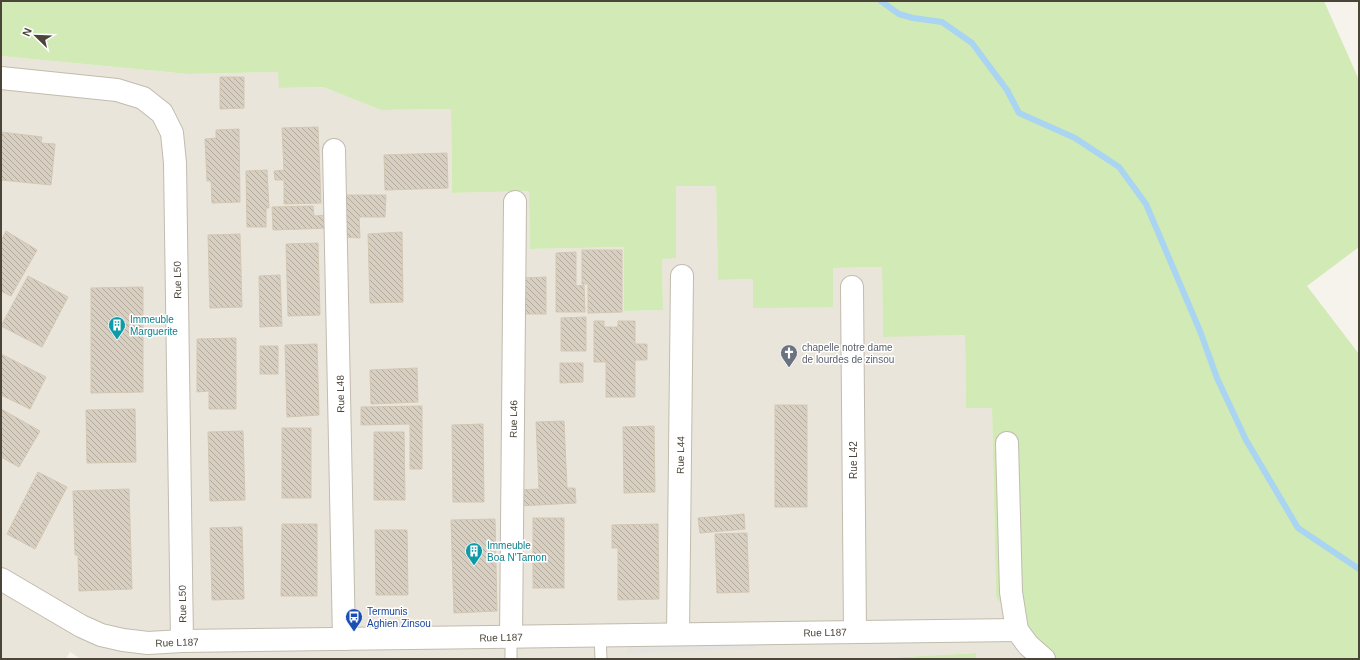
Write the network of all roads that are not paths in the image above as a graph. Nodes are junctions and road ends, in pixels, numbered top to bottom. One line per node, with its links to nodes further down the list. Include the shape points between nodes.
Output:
1 (1, 78): 14 (street, Rue L50, via 117,90 143,98 162,113 172,133 175,163)
2 (334, 150): 13 (street, Rue L48)
3 (515, 202): 12 (street, Rue L46)
4 (682, 276): 10 (street, Rue L44)
5 (852, 287): 9 (street, Rue L42)
6 (1007, 443): 8 (street, via 1011,592)
7 (1, 579): 14 (street, Rue L187, via 101,635 148,643)
8 (1017, 630): 9 (street, Rue L187); 17 (street, via 1028,645)
9 (854, 632): 10 (street, Rue L187)
10 (678, 634): 11 (street, Rue L187)
11 (600, 635): 12 (street, Rue L187); 16 (lane)
12 (511, 637): 13 (street, Rue L187); 15 (lane)
13 (344, 639): 14 (street, Rue L187)
14 (182, 641)
15 (511, 659)
16 (601, 659)
17 (1044, 659)

